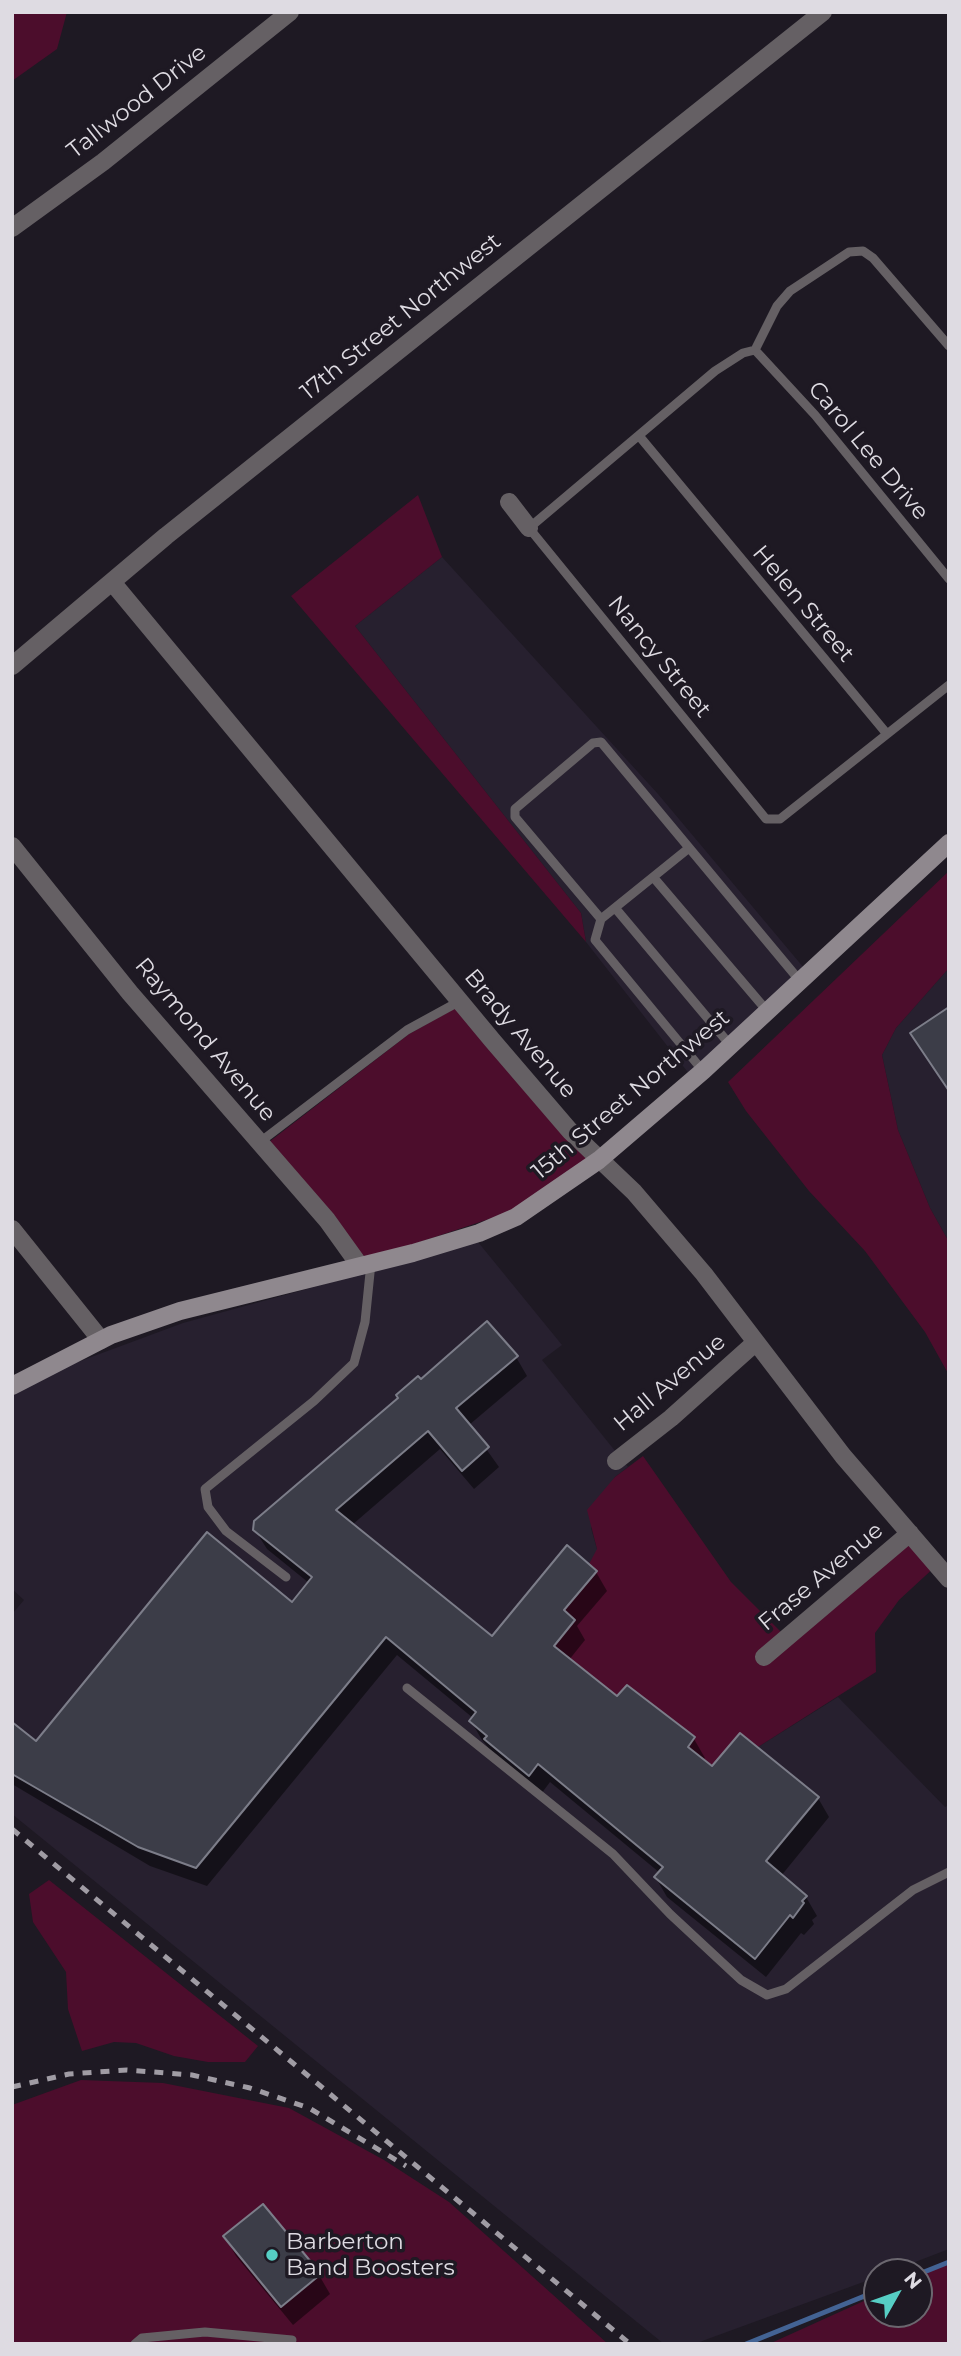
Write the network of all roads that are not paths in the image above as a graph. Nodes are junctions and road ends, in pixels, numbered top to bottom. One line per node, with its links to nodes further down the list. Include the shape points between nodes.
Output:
1 (290, 12): 3 (street, Tallwood Drive, via 113,155)
2 (823, 12): 10 (street, 17th Street Northwest)
3 (12, 228)
4 (949, 346): 5 (lane, via 863,251 849,252 790,291 777,306)
5 (755, 350): 6 (lane, via 743,352 715,371); 9 (lane, Carol Lee Drive, via 815,415)
6 (640, 438): 8 (lane); 13 (lane, Helen Street)
7 (509, 502): 8 (street)
8 (529, 528): 13 (lane, Nancy Street, via 766,819 780,819)
9 (949, 579)
10 (111, 582): 11 (street, 17th Street Northwest); 21 (street, Brady Avenue)
11 (12, 666)
12 (949, 685): 13 (lane)
13 (887, 734)
14 (949, 844): 20 (street, 15th Street Northwest)
15 (12, 846): 25 (street, Raymond Avenue, via 130,993)
16 (689, 848): 17 (lane); 19 (lane, via 601,742 593,743 516,809 515,817); 20 (lane)
17 (654, 878): 18 (lane); 22 (lane)
18 (616, 909): 19 (lane); 23 (lane)
19 (601, 919): 24 (lane, via 595,940)
20 (802, 982): 22 (street, 15th Street Northwest)
21 (461, 1000): 25 (lane, via 407,1030); 26 (street, Brady Avenue)
22 (768, 1013): 23 (street, 15th Street Northwest)
23 (731, 1046): 24 (street, 15th Street Northwest)
24 (703, 1071): 26 (street, 15th Street Northwest)
25 (260, 1142): 28 (street, Raymond Avenue)
26 (599, 1160): 28 (street, 15th Street Northwest, via 560,1190 492,1228); 30 (street, Brady Avenue, via 634,1192)
27 (12, 1228): 29 (street)
28 (365, 1264): 29 (street, 15th Street Northwest, via 180,1311); 34 (lane, via 365,1322 354,1363 205,1489 208,1507 226,1531)
29 (101, 1340): 31 (street, 15th Street Northwest)
30 (756, 1342): 32 (street, Hall Avenue); 33 (street, Brady Avenue)
31 (12, 1386)
32 (615, 1461)
33 (910, 1534): 35 (street, Brady Avenue); 36 (street, Frase Avenue)
34 (286, 1577)
35 (949, 1579)
36 (764, 1657)
37 (407, 1688): 38 (lane, via 613,1854 741,1980 767,1995 786,1989 913,1890)
38 (949, 1872)
39 (292, 2340): 40 (lane, via 205,2332 142,2339)
40 (135, 2344)

